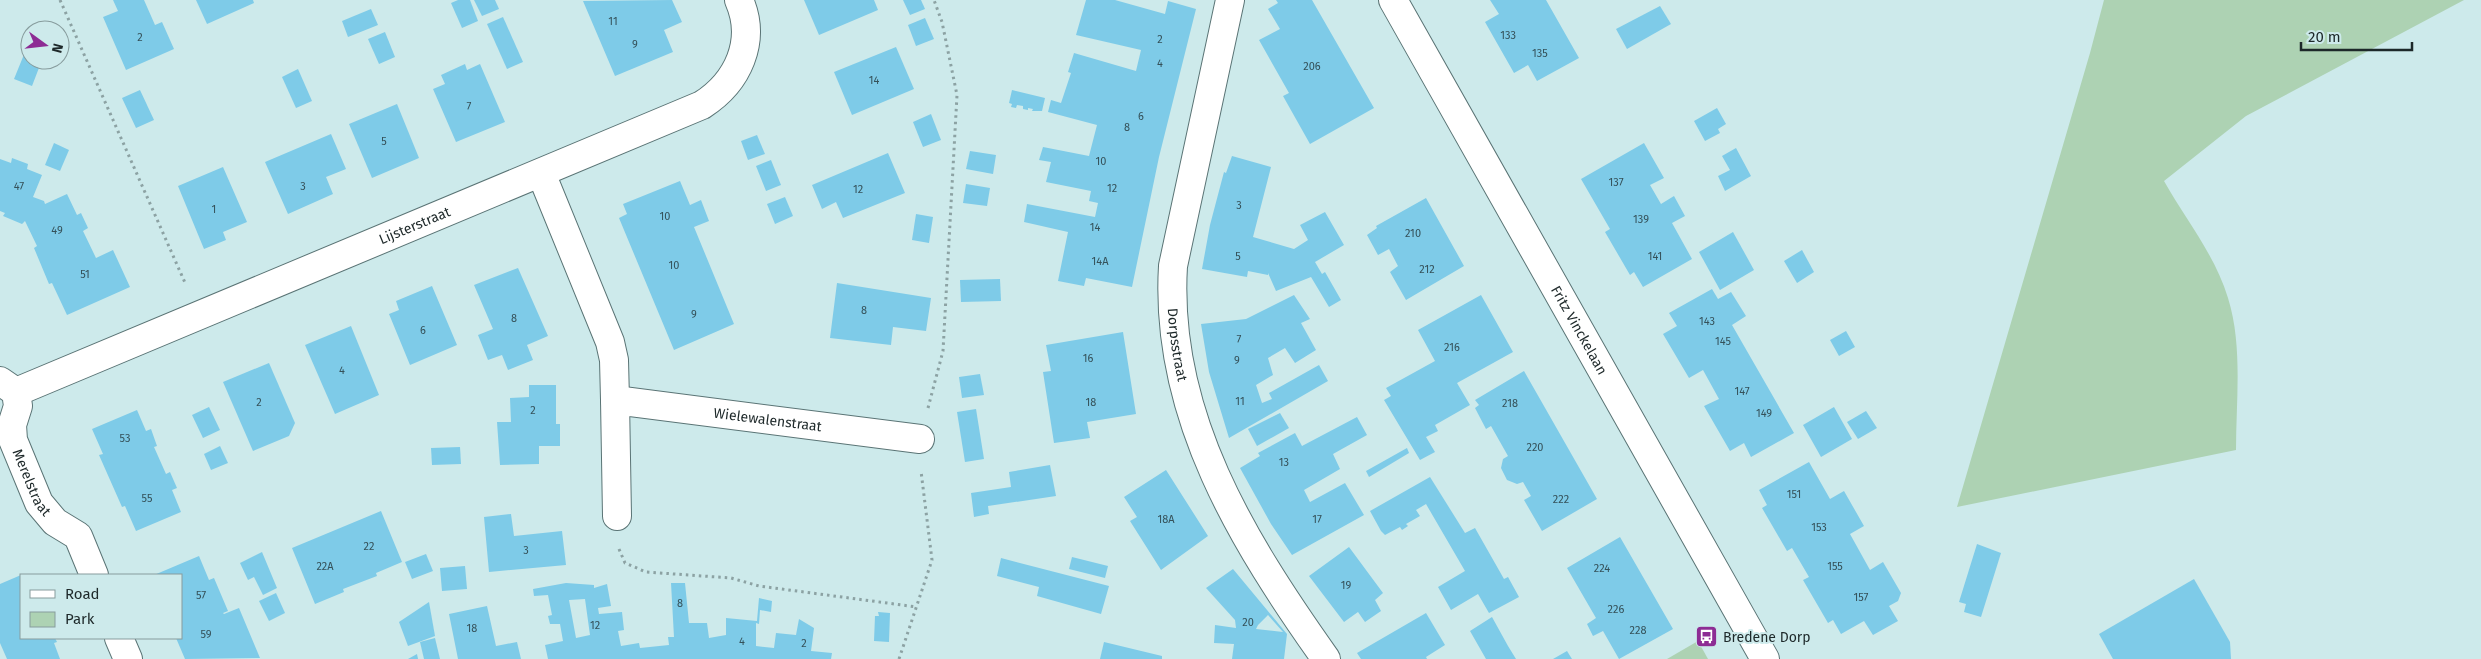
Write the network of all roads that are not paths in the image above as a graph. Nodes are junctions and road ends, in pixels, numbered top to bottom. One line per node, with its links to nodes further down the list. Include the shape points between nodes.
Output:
1 (739, 0): 4 (street, Lijsterstraat, via 745,24 744,50 733,77 719,92 702,105)
2 (1230, 0): 12 (street, Dorpsstraat, via 1173,266 1172,295 1180,369 1188,409 1207,461 1238,525 1278,592)
3 (1393, 0): 13 (street, Fritz Vinckelaan)
4 (541, 173): 5 (street, Lijsterstraat, via 199,315); 6 (street, via 610,342)
5 (8, 386): 9 (street, Merelstraat, via 18,406 12,425 13,440 39,503 48,516 78,536)
6 (615, 400): 7 (street, Wielewalenstraat); 8 (street)
7 (920, 439)
8 (617, 516)
9 (94, 574)
10 (119, 639): 11 (street)
11 (128, 659)
12 (1326, 659)
13 (1765, 659)

